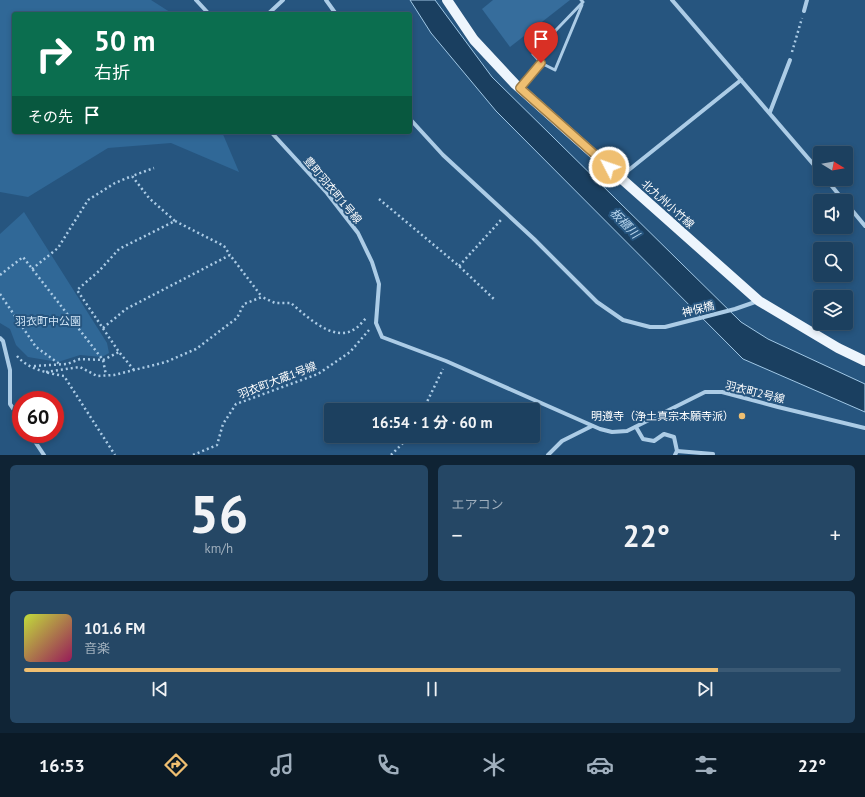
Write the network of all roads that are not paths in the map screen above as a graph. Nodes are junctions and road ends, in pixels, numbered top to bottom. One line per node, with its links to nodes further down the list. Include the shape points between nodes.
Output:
1 (196, 0): 9 (street)
2 (283, 0): 10 (street)
3 (326, 0): 11 (street)
4 (447, 0): 15 (main road, 北九州小竹線, via 474,40)
5 (672, 0): 14 (street)
6 (807, 0): 8 (street)
7 (582, 1): 13 (lane, via 533,54); 13 (lane, via 556,70)
8 (804, 11)
9 (207, 12)
10 (270, 12)
11 (335, 12)
12 (790, 60): 16 (street)
13 (541, 63): 15 (lane)
14 (741, 80): 16 (street); 20 (street)
15 (520, 88): 20 (main road, 北九州小竹線)
16 (770, 112): 19 (street)
17 (412, 121): 25 (street, 神保橋, via 443,155 597,302 623,320 650,328 665,327)
18 (273, 134): 27 (street, 豊町羽衣町1号線, via 327,193 358,233 379,284 376,323 382,337)
19 (813, 164)
20 (620, 176): 25 (main road, 北九州小竹線)
21 (832, 186): 22 (street)
22 (838, 194)
23 (853, 212): 24 (street)
24 (865, 226)
25 (759, 301): 28 (main road, 北九州小竹線)
26 (1, 340): 29 (street, via 10,370)
27 (446, 361): 30 (street, 羽衣町2号線)
28 (865, 361)
29 (12, 407)
30 (592, 426): 31 (street, 羽衣町2号線, via 612,432 627,431); 37 (street, via 562,441)
31 (636, 427): 32 (street, 羽衣町2号線, via 705,392 722,392); 34 (street, via 643,439 654,441 664,434 674,436)
32 (865, 428)
33 (36, 443): 36 (street)
34 (676, 453): 35 (street)
35 (713, 454)
36 (44, 455)
37 (548, 455)

